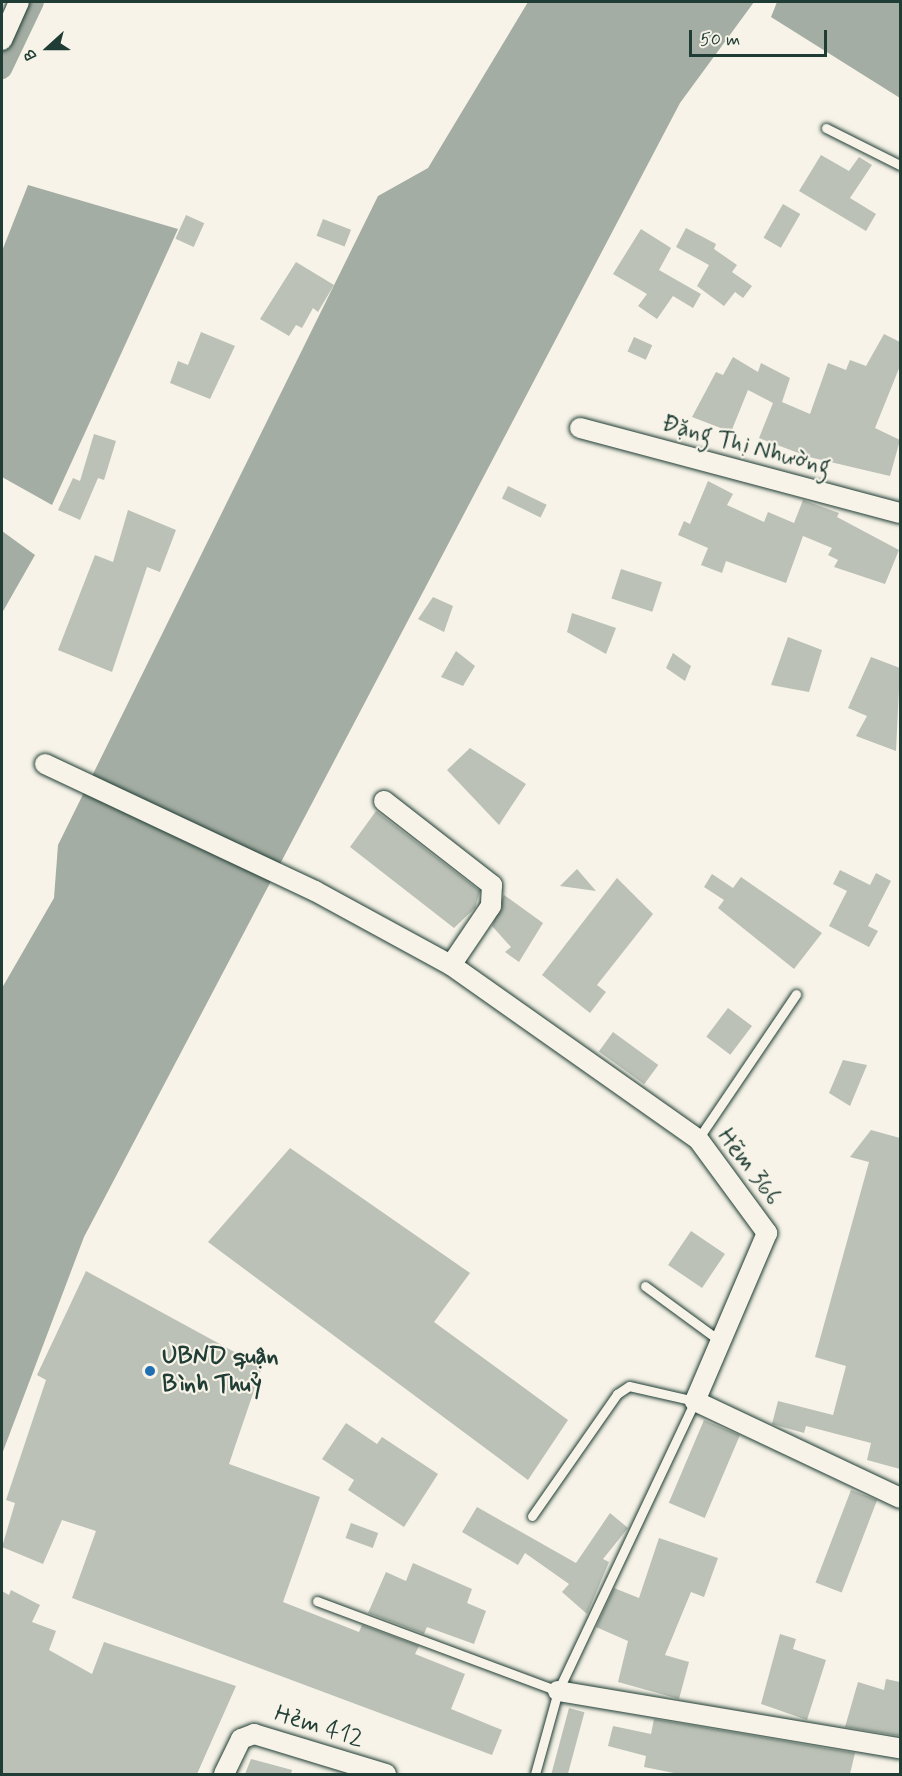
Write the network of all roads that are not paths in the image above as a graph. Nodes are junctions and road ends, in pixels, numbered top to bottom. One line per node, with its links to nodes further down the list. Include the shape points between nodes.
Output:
1 (19, 2): 2 (street)
2 (2, 40)
3 (826, 128): 4 (lane)
4 (900, 165)
5 (579, 429): 6 (street, Đặng Thị Nhường)
6 (900, 513)
7 (45, 765): 9 (street, Hẽm 366, via 315,891)
8 (384, 801): 9 (street, via 492,885 491,906)
9 (451, 965): 11 (street, Hẽm 366)
10 (796, 994): 11 (lane)
11 (698, 1139): 13 (street, Hẽm 366, via 767,1233)
12 (645, 1286): 13 (lane)
13 (720, 1341): 14 (street, Hẽm 366)
14 (695, 1401): 15 (street); 16 (lane, via 630,1386 617,1394); 18 (lane)
15 (900, 1498)
16 (532, 1516)
17 (317, 1601): 18 (lane)
18 (558, 1691): 19 (street); 22 (lane)
19 (900, 1748)
20 (224, 1774): 21 (street, Hẻm 412, via 241,1739 254,1734)
21 (386, 1774)
22 (535, 1774)

